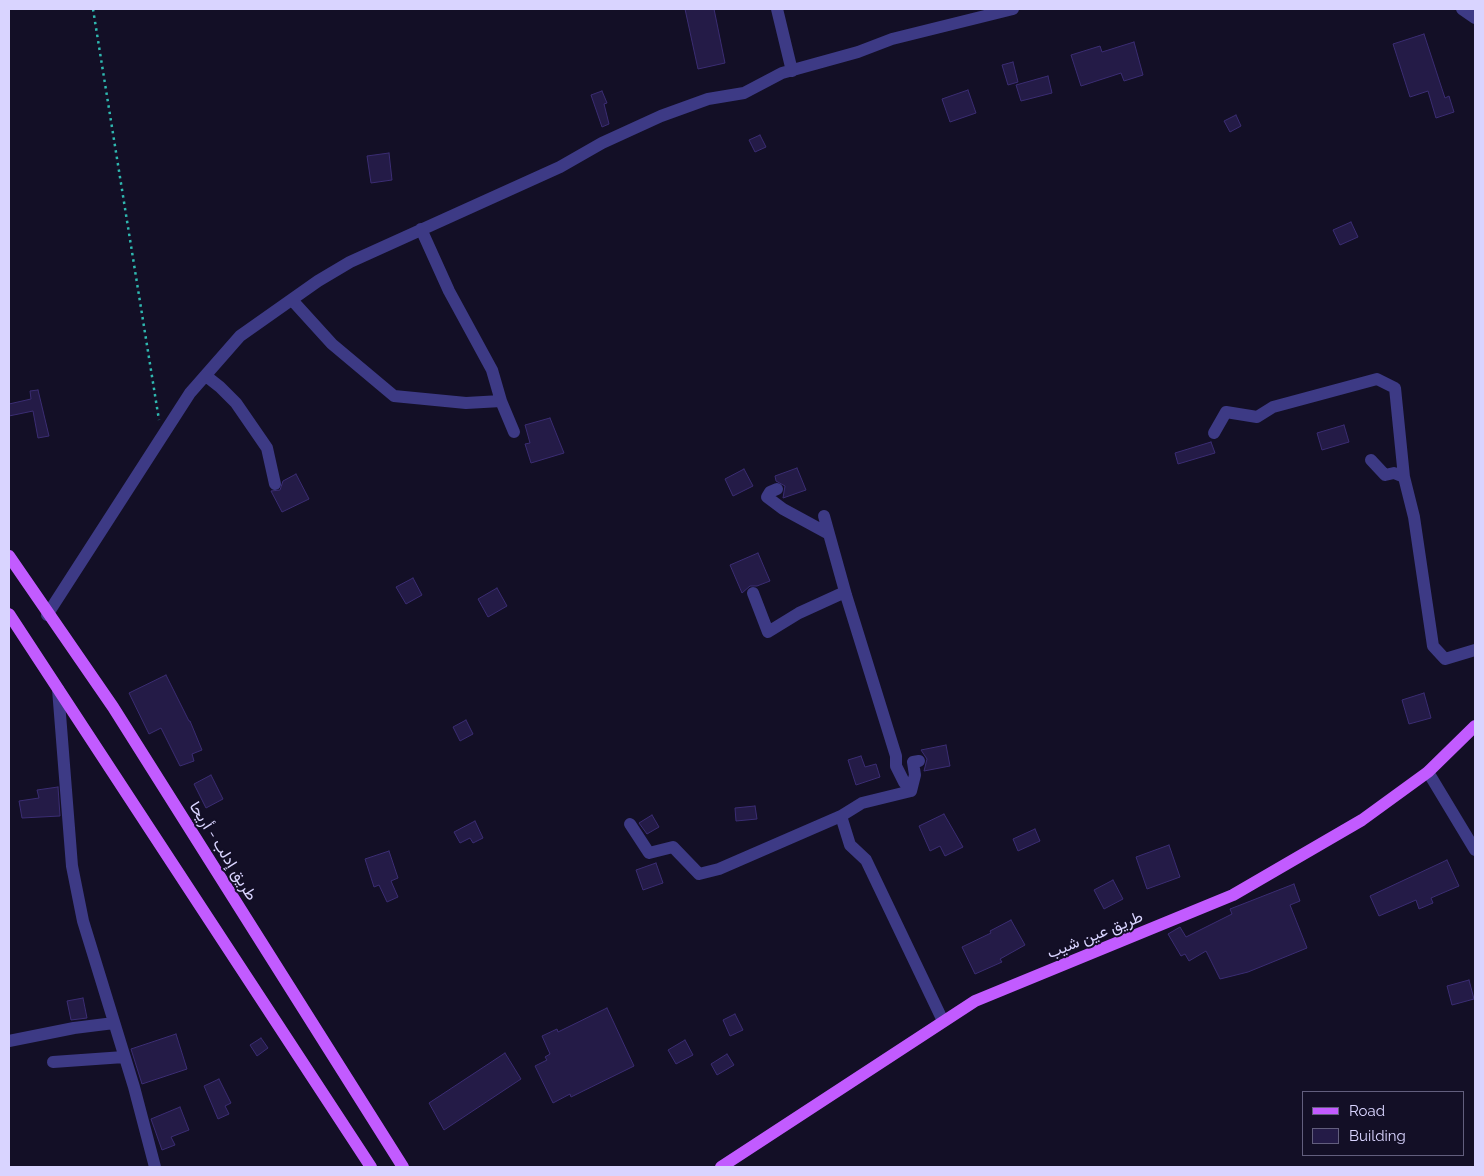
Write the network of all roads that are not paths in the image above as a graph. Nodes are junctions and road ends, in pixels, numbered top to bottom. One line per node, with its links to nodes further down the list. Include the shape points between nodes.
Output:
1 (777, 9): 5 (street)
2 (1013, 9): 5 (street)
3 (1462, 9): 4 (street)
4 (1475, 18)
5 (792, 70): 6 (street, via 744,93 708,99 661,116 560,167)
6 (421, 229): 7 (street, via 350,262); 9 (street, via 448,291 492,370)
7 (292, 300): 8 (street, via 240,336); 9 (street, via 332,344 394,396 466,403)
8 (206, 376): 14 (street, via 236,403 267,448); 22 (street, via 190,393 161,436)
9 (501, 401): 10 (street)
10 (514, 432)
11 (1214, 433): 13 (street, via 1226,412 1258,417 1273,407 1377,379 1395,388)
12 (1371, 460): 13 (street, via 1385,475 1394,473)
13 (1404, 477): 23 (street, via 1414,517 1433,646 1444,659)
14 (275, 484)
15 (777, 489): 17 (street, via 767,498)
16 (824, 516): 17 (street)
17 (829, 534): 19 (street)
18 (9, 556): 22 (main road, طريق إدلب - أريحا)
19 (845, 592): 20 (street, via 799,613 768,632); 28 (street, via 896,756 896,766)
20 (753, 593)
21 (9, 614): 24 (main road)
22 (47, 615): 39 (main road, طريق إدلب - أريحا, via 113,707)
23 (1475, 650)
24 (58, 689): 33 (street, via 72,866 83,921); 38 (main road)
25 (1475, 726): 27 (main road, طريق عين شيب)
26 (919, 761): 28 (street, via 913,762 915,775)
27 (1428, 772): 31 (street); 32 (main road, طريق عين شيب, via 1362,820 1233,895 975,1001)
28 (911, 791): 29 (street, via 862,803)
29 (840, 816): 30 (street, via 720,869 699,874 673,847 649,854); 32 (street, via 850,845 866,860)
30 (630, 824)
31 (1475, 850)
32 (943, 1021): 40 (main road, طريق عين شيب)
33 (114, 1023): 34 (street); 35 (street)
34 (9, 1041)
35 (124, 1057): 36 (street); 37 (street)
36 (53, 1062)
37 (155, 1167)
38 (371, 1167)
39 (402, 1167)
40 (721, 1167)

